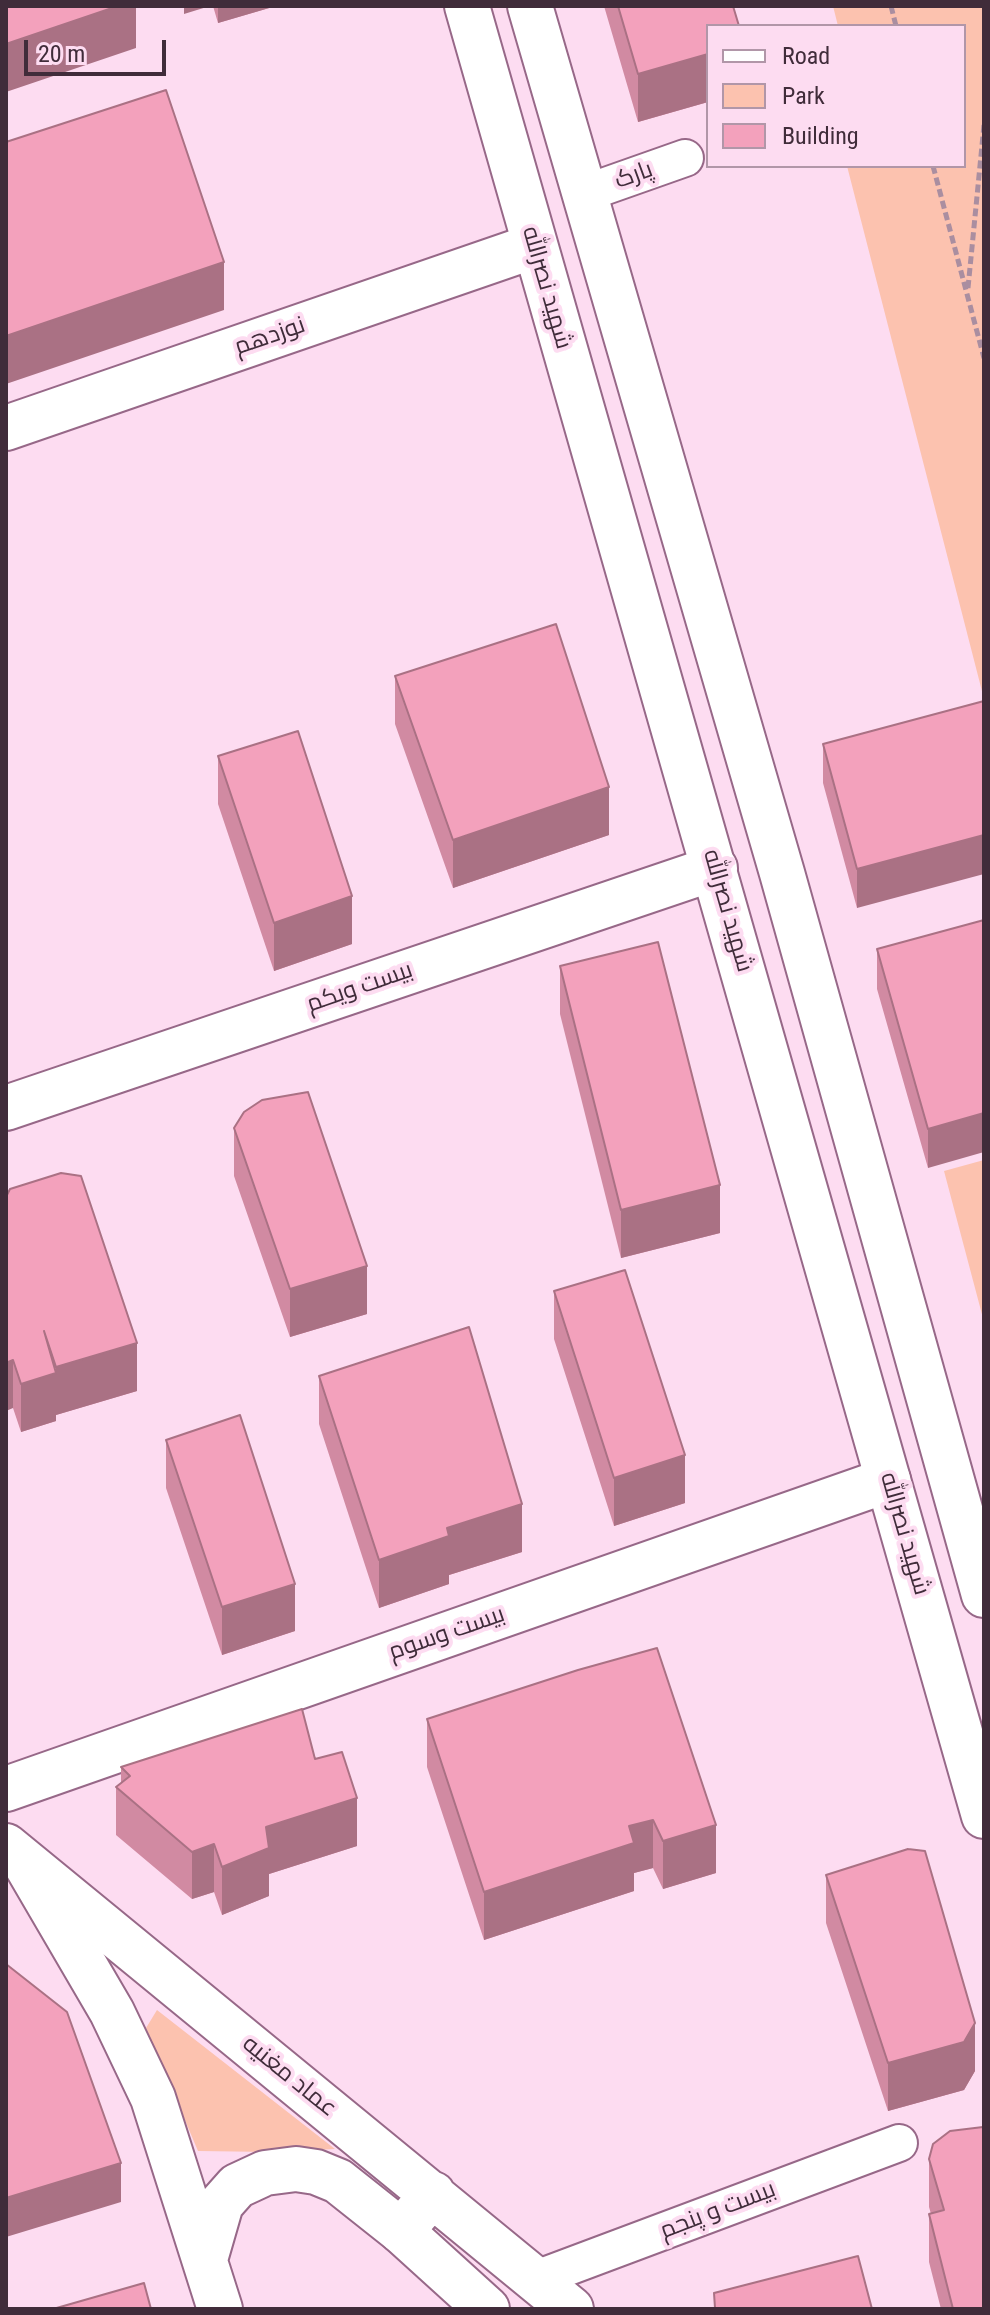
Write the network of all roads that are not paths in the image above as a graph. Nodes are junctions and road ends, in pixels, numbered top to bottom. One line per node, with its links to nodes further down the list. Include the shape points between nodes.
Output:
1 (467, 6): 5 (main road, شهید نصرالله)
2 (530, 6): 4 (main road)
3 (685, 158): 4 (street, پارک)
4 (583, 194): 9 (main road)
5 (534, 246): 6 (main road, نوزدهم); 7 (main road, شهید نصرالله)
6 (6, 428)
7 (715, 868): 8 (main road, بیست ویکم); 10 (main road, شهید نصرالله)
8 (6, 1108)
9 (946, 1459): 10 (main road, بیست وسوم); 11 (main road)
10 (888, 1480): 12 (main road, بیست وسوم); 13 (main road, شهید نصرالله)
11 (984, 1595)
12 (6, 1789)
13 (984, 1816)
14 (15, 1853): 16 (main road, عماد مغنیه); 18 (main road, via 131,2048)
15 (899, 2143): 19 (street, بیست و پنجم)
16 (433, 2194): 17 (main road); 19 (main road, عماد مغنیه)
17 (401, 2231): 18 (main road, via 338,2181 316,2172 280,2171 237,2186 221,2204); 21 (main road)
18 (206, 2256): 20 (main road)
19 (536, 2279): 22 (main road, عماد مغنیه)
20 (220, 2309)
21 (487, 2309)
22 (571, 2309)

